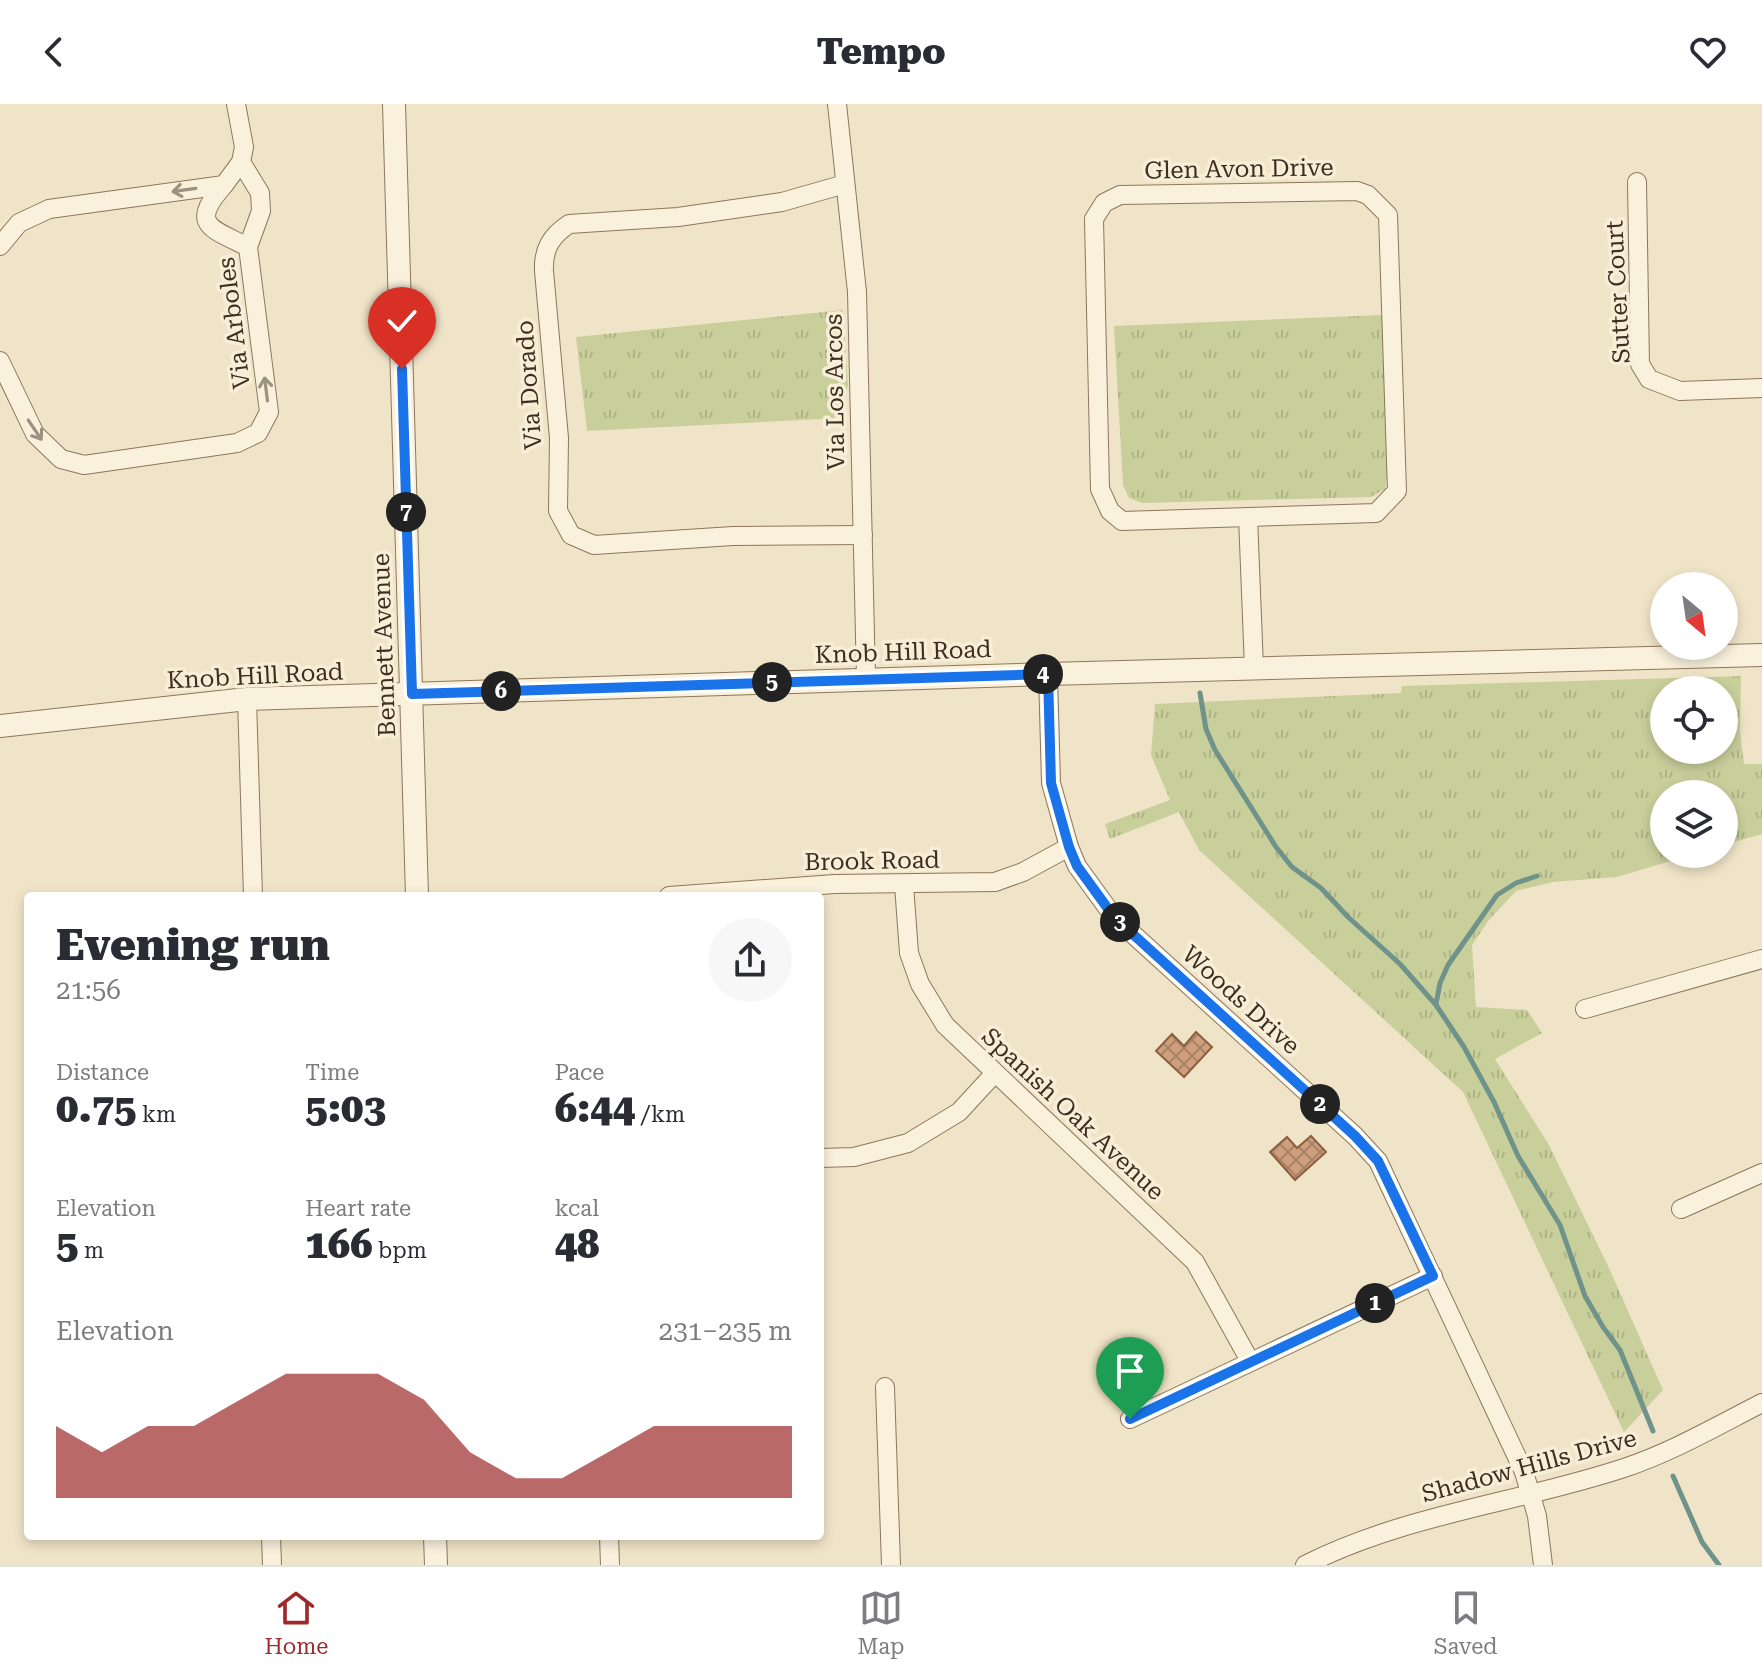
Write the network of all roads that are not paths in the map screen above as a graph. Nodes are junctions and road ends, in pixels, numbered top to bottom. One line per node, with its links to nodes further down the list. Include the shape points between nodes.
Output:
1 (236, 104): 4 (street, via 244,147)
2 (394, 104): 18 (street, Bennett Avenue)
3 (837, 104): 6 (street, Via Los Arcos)
4 (241, 162): 7 (street); 9 (street, Via Arboles, via 260,193 261,211)
5 (1637, 182): 11 (street, Sutter Court, via 1640,364 1649,379 1680,391)
6 (845, 184): 13 (street, Via Los Arcos, via 857,292); 13 (street, Via Dorado, via 782,202 678,217 569,224 556,232 544,254 544,271 559,438 558,511 571,535 594,545)
7 (224, 185): 8 (street, one-way to 8, via 49,209 19,223); 9 (street, via 209,202 206,217 218,231)
8 (0, 246)
9 (248, 247): 10 (street, Via Arboles, one-way to 9, via 35,434 61,459 84,465 237,443 258,433 269,412)
10 (0, 361)
11 (1762, 388)
12 (1248, 517): 12 (street, Glen Avon Drive, via 1376,513 1397,491 1388,215 1357,191 1120,195 1104,203 1094,219 1100,489 1110,511 1122,521); 15 (street)
13 (863, 535): 17 (street, Via Los Arcos)
14 (1762, 655): 15 (street, Knob Hill Road)
15 (1254, 668): 16 (street, Knob Hill Road)
16 (1048, 674): 17 (street, Knob Hill Road); 21 (street, Woods Drive, via 1051,783)
17 (866, 679): 18 (street, Knob Hill Road)
18 (412, 694): 19 (street, Knob Hill Road); 24 (street, Bennett Avenue)
19 (247, 699): 20 (street, Knob Hill Road); 23 (street)
20 (0, 726)
21 (1069, 847): 22 (street, Brook Road, via 995,882); 32 (street, Woods Drive, via 1114,917 1378,1161)
22 (904, 885): 25 (street, Brook Road); 28 (street, Spanish Oak Avenue, via 909,953 920,984 945,1025)
23 (253, 892)
24 (417, 892)
25 (724, 892)
26 (1762, 959): 27 (street)
27 (1585, 1009)
28 (994, 1074): 29 (street, via 959,1112 908,1143 854,1157); 33 (street, Spanish Oak Avenue, via 1195,1262)
29 (824, 1158)
30 (1762, 1173): 31 (street)
31 (1681, 1209)
32 (1433, 1276): 33 (street); 37 (street, Woods Drive)
33 (1250, 1361): 36 (street)
34 (885, 1387): 44 (street)
35 (1762, 1403): 37 (street, Shadow Hills Drive, via 1669,1451)
36 (1130, 1419)
37 (1529, 1493): 45 (street, Shadow Hills Drive, via 1395,1528); 46 (street, Woods Drive)
38 (271, 1540): 41 (street)
39 (435, 1540): 42 (street)
40 (609, 1540): 43 (street)
41 (272, 1565)
42 (436, 1565)
43 (610, 1565)
44 (891, 1565)
45 (1305, 1565)
46 (1543, 1565)

